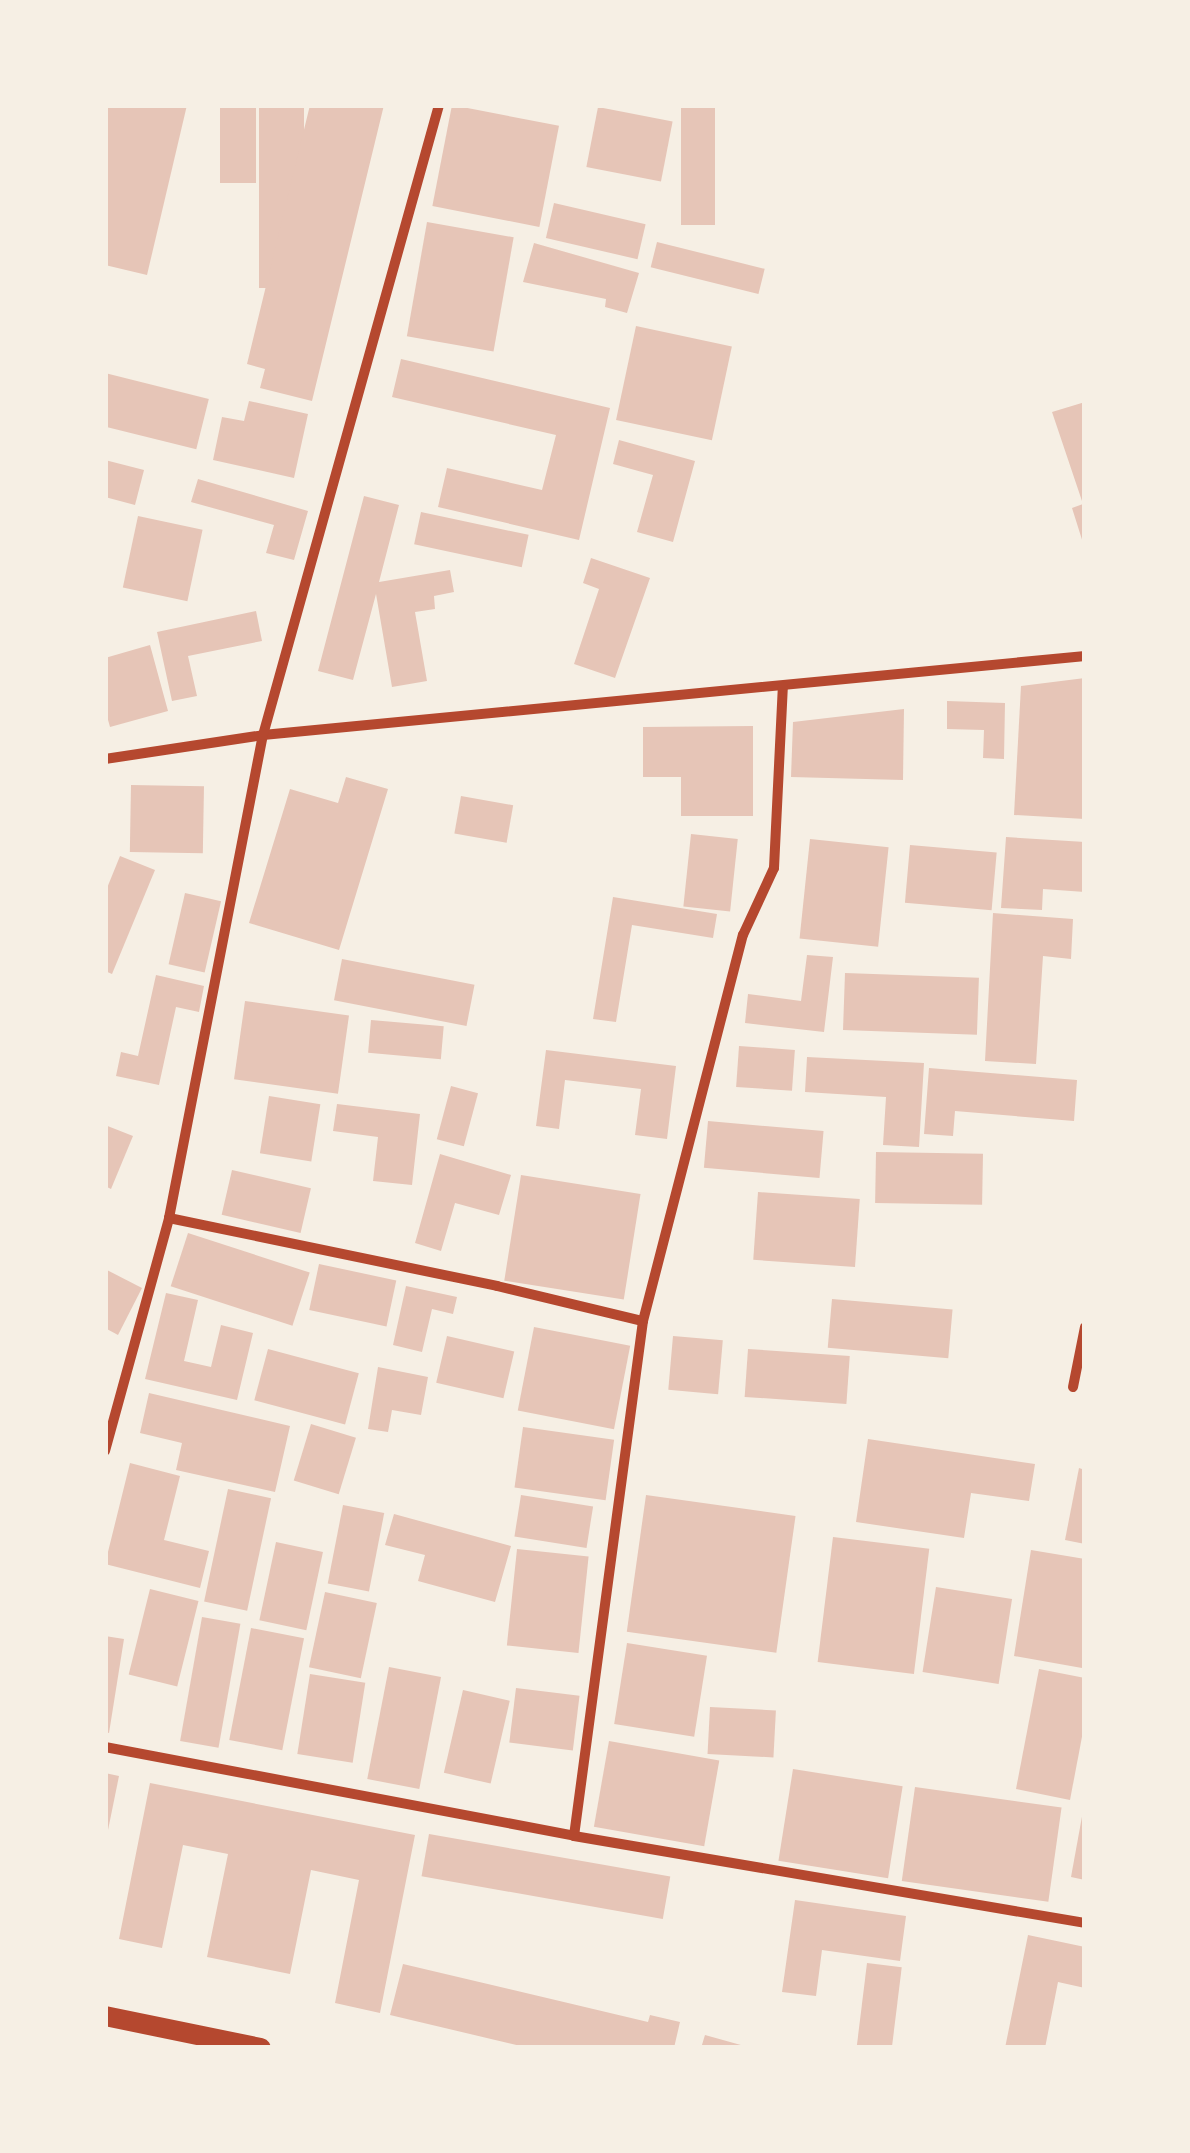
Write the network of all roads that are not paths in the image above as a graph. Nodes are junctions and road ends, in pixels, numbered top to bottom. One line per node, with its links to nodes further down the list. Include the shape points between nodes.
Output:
1 (440, 105): 4 (street)
2 (1085, 656): 3 (street)
3 (783, 686): 4 (street); 7 (street, via 774,868 742,935)
4 (262, 736): 5 (street); 6 (street)
5 (105, 759)
6 (169, 1218): 7 (street); 10 (street)
7 (642, 1321): 12 (street)
8 (1085, 1327): 9 (street)
9 (1073, 1387)
10 (105, 1451)
11 (105, 1748): 12 (street)
12 (574, 1836): 13 (street)
13 (1085, 1923)
14 (105, 2016): 15 (main road)
15 (261, 2048)

